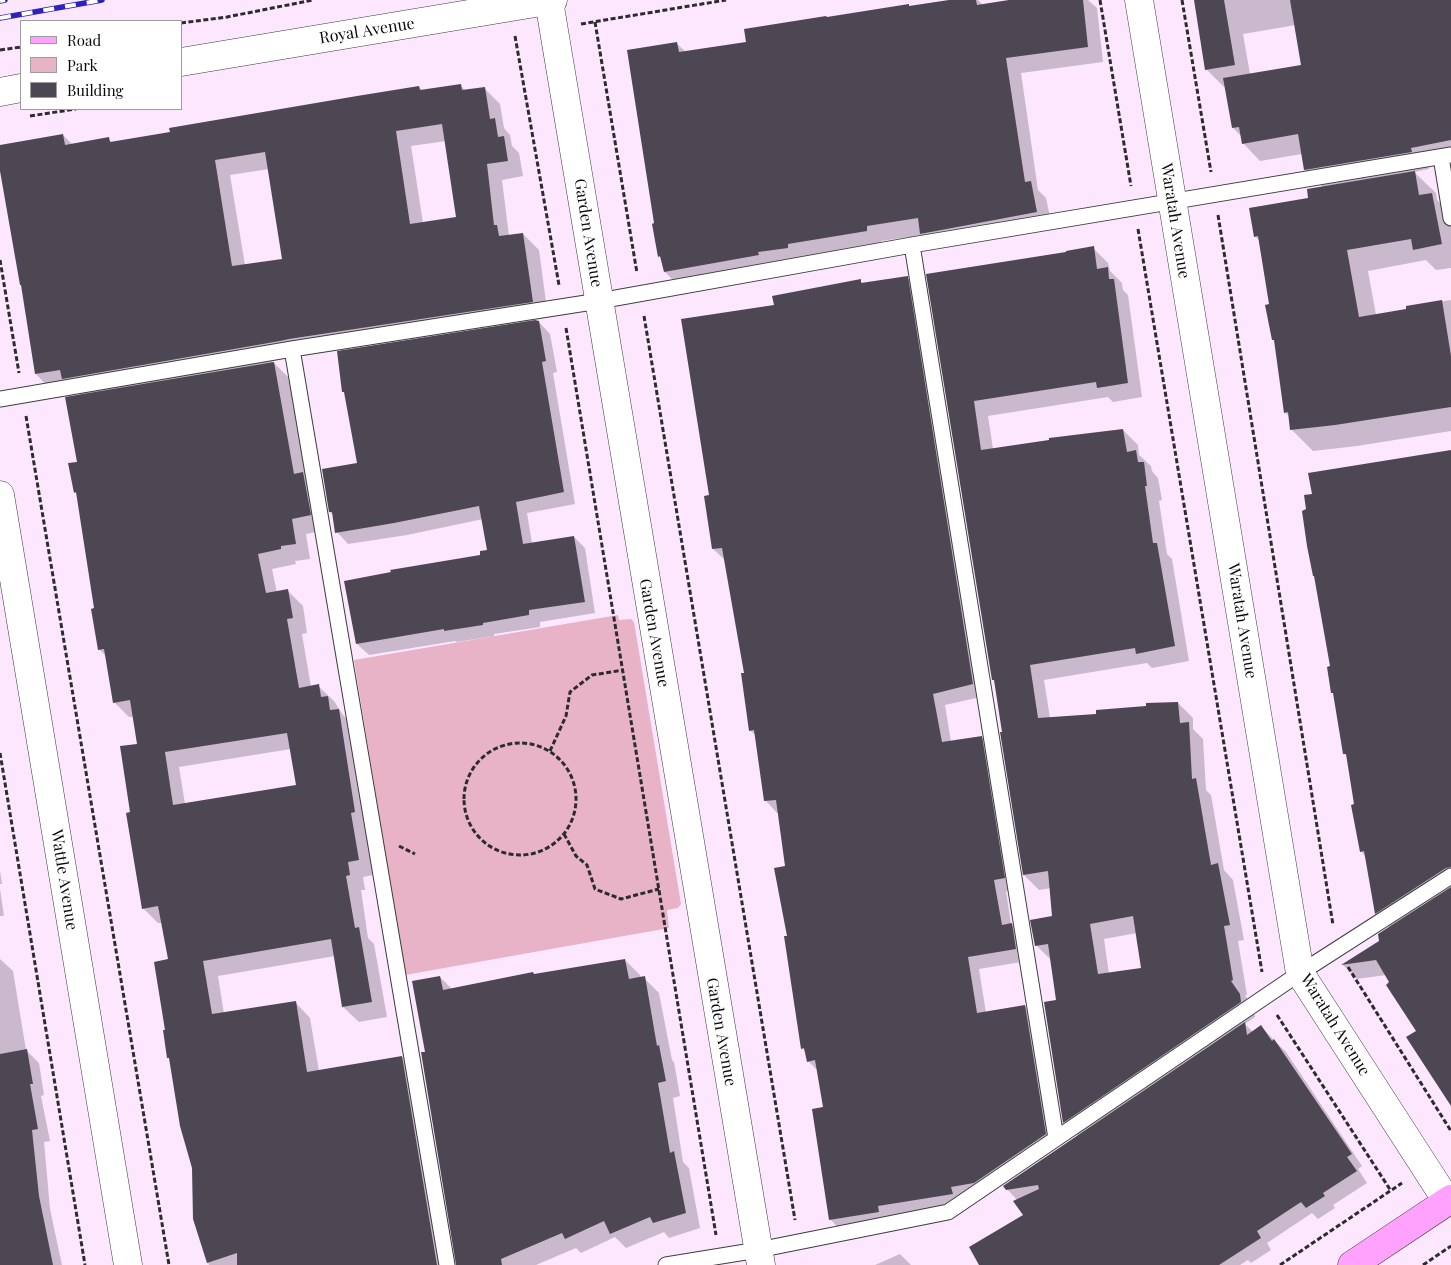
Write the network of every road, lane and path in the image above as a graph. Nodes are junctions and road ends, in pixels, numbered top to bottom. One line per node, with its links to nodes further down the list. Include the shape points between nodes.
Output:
1 (314, 0): 6 (path)
2 (551, 0): 10 (street, Royal Avenue); 22 (street, Garden Avenue)
3 (1139, 0): 17 (street, Waratah Avenue)
4 (1182, 0): 16 (path)
5 (595, 22): 21 (path)
6 (182, 23)
7 (515, 36): 23 (path)
8 (20, 47): 9 (path)
9 (0, 50)
10 (182, 62)
11 (20, 88): 12 (street)
12 (0, 92)
13 (70, 110): 14 (path)
14 (28, 117)
15 (1446, 156): 16 (lane); 18 (lane)
16 (1214, 195): 17 (lane); 34 (path)
17 (1172, 202): 19 (lane); 35 (street, Waratah Avenue)
18 (1451, 218)
19 (912, 245): 21 (lane); 37 (lane)
20 (0, 260): 25 (path)
21 (640, 293): 22 (lane); 40 (path)
22 (599, 301): 23 (lane); 43 (street, Garden Avenue)
23 (562, 306): 24 (lane); 28 (path)
24 (292, 349): 25 (lane); 48 (lane)
25 (23, 395): 26 (lane); 47 (path)
26 (0, 399)
27 (0, 496): 46 (street, Wattle Avenue)
28 (624, 670): 29 (path, via 592,675 570,692 566,716); 33 (path)
29 (550, 751): 31 (path, via 565,764 575,786 576,806); 31 (path, via 532,744 512,743 494,749 478,761 467,780 464,799 467,818 477,836 492,848 511,855 542,851)
30 (0, 753): 45 (path)
31 (564, 834): 33 (path, via 576,856 587,866 595,889 621,899)
32 (1451, 876): 34 (lane)
33 (659, 889): 42 (path)
34 (1337, 950): 35 (lane); 36 (path)
35 (1300, 973): 37 (lane); 38 (street, Waratah Avenue)
36 (1451, 1132)
37 (1056, 1138): 40 (lane, via 948,1212)
38 (1426, 1168): 39 (street, Waratah Avenue); 50 (path)
39 (1449, 1200): 44 (main road)
40 (799, 1242): 43 (lane)
41 (1451, 1246): 51 (path)
42 (720, 1256): 43 (lane); 49 (lane)
43 (759, 1258)
44 (1360, 1262)
45 (85, 1265)
46 (128, 1265)
47 (169, 1265)
48 (447, 1265)
49 (666, 1265)
50 (1280, 1265)
51 (1423, 1265)

